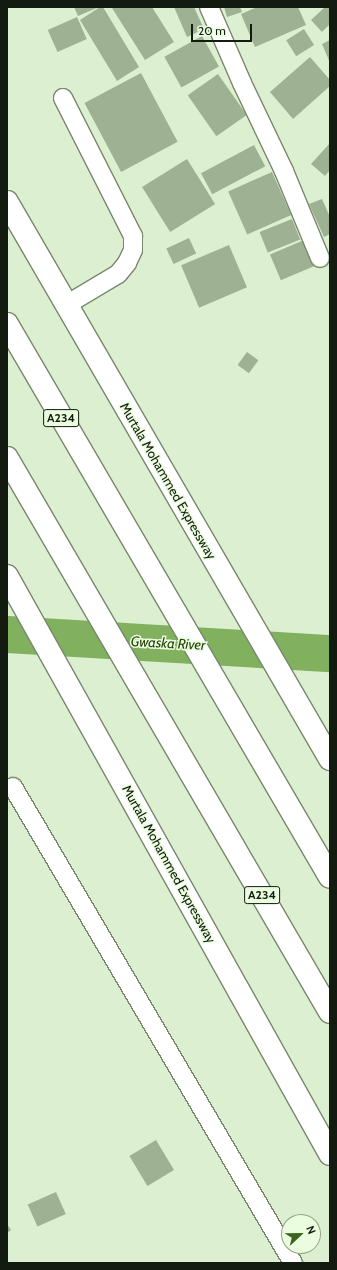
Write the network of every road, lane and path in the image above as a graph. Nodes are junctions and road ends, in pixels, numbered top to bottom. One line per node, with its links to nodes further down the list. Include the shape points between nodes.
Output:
1 (210, 7): 4 (street)
2 (63, 98): 5 (street, via 133,236 133,250 118,274)
3 (7, 202): 5 (highway, Murtala Mohammed Expressway)
4 (320, 258)
5 (66, 305): 9 (highway, Murtala Mohammed Expressway)
6 (7, 324): 11 (highway, A234)
7 (7, 458): 12 (highway, A234)
8 (7, 576): 13 (highway, Murtala Mohammed Expressway)
9 (330, 759)
10 (13, 787): 14 (street)
11 (330, 877)
12 (330, 1012)
13 (330, 1154)
14 (293, 1263)

